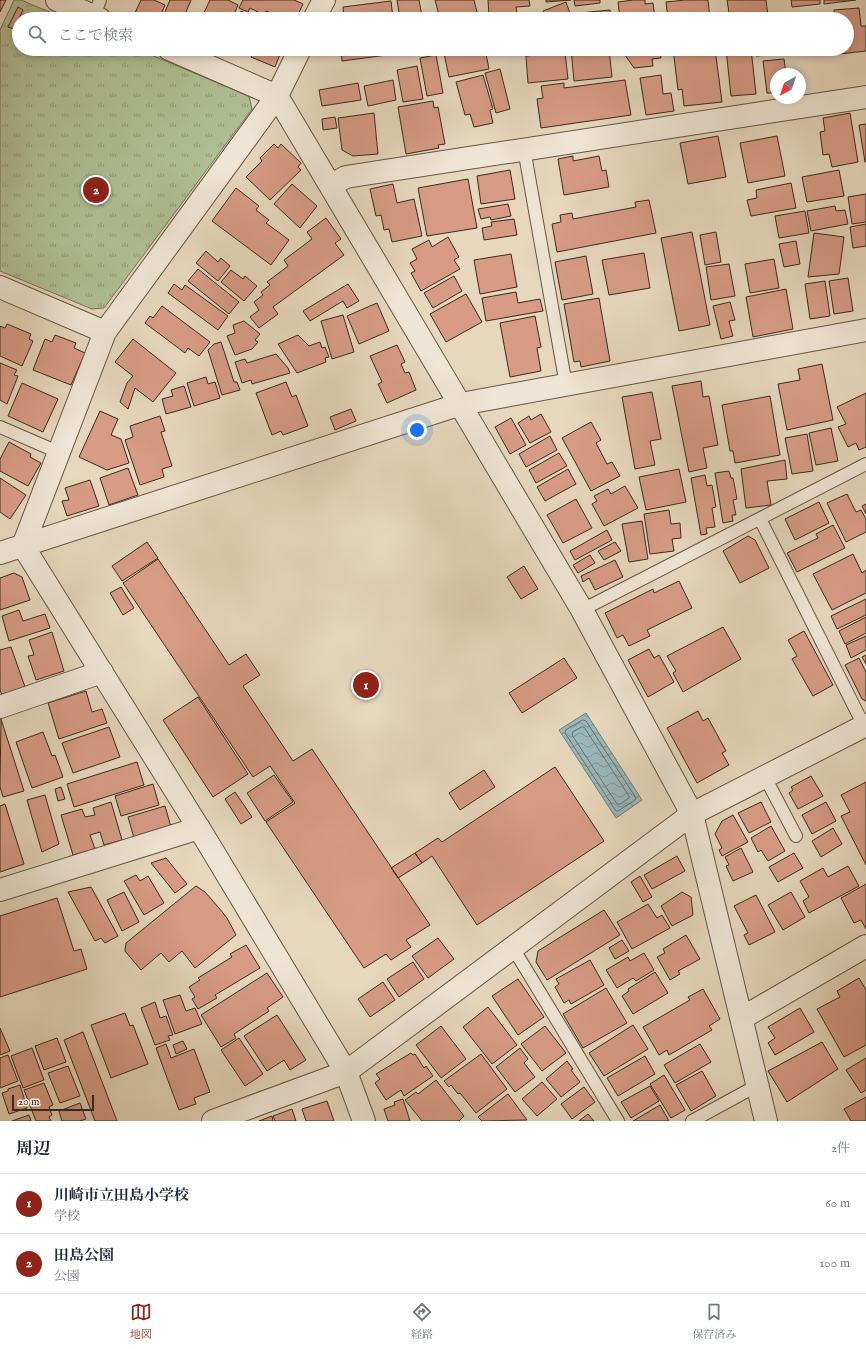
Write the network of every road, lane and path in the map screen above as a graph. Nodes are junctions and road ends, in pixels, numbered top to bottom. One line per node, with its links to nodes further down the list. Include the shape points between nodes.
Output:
1 (56, 0): 3 (street)
2 (324, 0): 4 (street)
3 (98, 12)
4 (318, 12)
5 (185, 56): 7 (street)
6 (297, 56): 7 (street)
7 (277, 96): 10 (street); 13 (street)
8 (866, 97): 9 (street)
9 (524, 149): 10 (street, via 346,177); 14 (lane)
10 (331, 185): 15 (street)
11 (0, 287): 13 (street)
12 (866, 330): 14 (street)
13 (105, 332): 17 (street)
14 (566, 385): 15 (street)
15 (461, 404): 20 (street); 22 (street)
16 (0, 427): 17 (lane)
17 (58, 452): 20 (street)
18 (866, 464): 19 (lane)
19 (760, 519): 22 (lane); 25 (lane)
20 (23, 546): 21 (street); 23 (street)
21 (0, 553)
22 (582, 610): 27 (street)
23 (102, 672): 24 (street); 28 (street)
24 (0, 707)
25 (865, 726): 26 (street)
26 (765, 777): 27 (street); 29 (lane)
27 (692, 814): 32 (street); 33 (street)
28 (199, 828): 30 (street); 34 (street)
29 (796, 836)
30 (0, 890)
31 (866, 946): 33 (street)
32 (513, 948): 34 (street); 38 (lane)
33 (742, 1018): 35 (street)
34 (346, 1072): 36 (street); 37 (street)
35 (758, 1085): 39 (lane); 40 (street)
36 (213, 1121)
37 (364, 1121)
38 (618, 1121)
39 (692, 1121)
40 (766, 1121)

